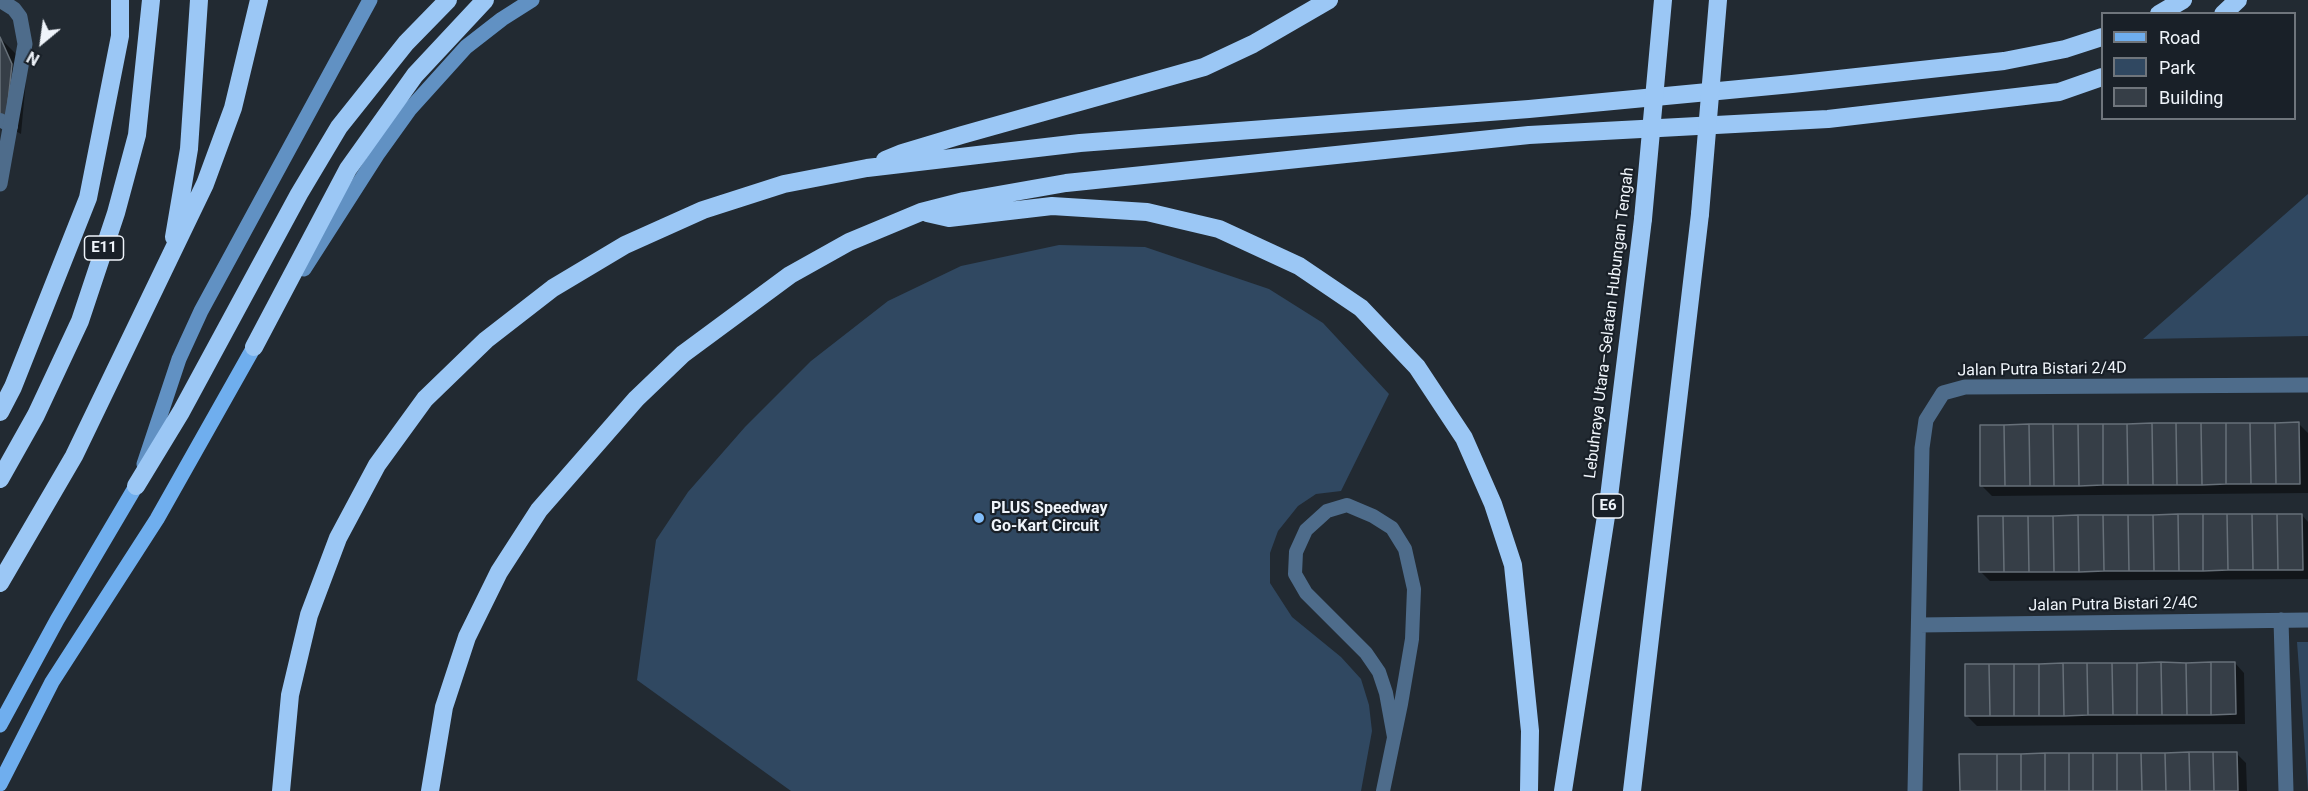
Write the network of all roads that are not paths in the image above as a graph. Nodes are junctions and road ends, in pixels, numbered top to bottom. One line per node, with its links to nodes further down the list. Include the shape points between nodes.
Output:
1 (0, 0): 19 (street, via 20,17 25,44)
2 (120, 0): 26 (highway, via 120,36 88,198)
3 (151, 0): 27 (highway, E11, via 137,135 116,213 80,321 36,415)
4 (199, 0): 23 (highway, via 189,148)
5 (259, 0): 23 (highway, via 233,108 206,184)
6 (370, 0): 28 (street, via 201,311 179,359)
7 (448, 0): 28 (highway, via 406,43 339,127)
8 (485, 0): 24 (highway, via 415,75 348,169)
9 (532, 0): 24 (street, via 466,47 410,109)
10 (1329, 0): 20 (highway, via 1204,67 912,150)
11 (1663, 0): 40 (highway, Lebuhraya Utara–Selatan Hubungan Tengah / E6, bridge, via 1609,497)
12 (1718, 0): 41 (highway, bridge, via 1700,214)
13 (2183, 0): 15 (highway)
14 (2238, 0): 16 (highway)
15 (2162, 12)
16 (2225, 12)
17 (2101, 38): 20 (highway, via 2004,61 1803,83 1529,109 1080,143)
18 (2101, 78): 22 (highway, via 2060,92 1828,119 1529,135 1066,183)
19 (6, 123): 21 (street)
20 (867, 168): 36 (highway, via 784,184 703,210 625,245 553,288 486,340 425,399 377,465 338,538 309,615 290,695)
21 (0, 184)
22 (921, 212): 37 (highway, via 849,242 790,274 682,354 636,399 538,510 499,572 467,637 444,707); 39 (highway, via 949,218 1052,206 1147,212 1219,229 1299,266 1361,308 1423,376 1464,438 1493,504 1513,565 1530,731)
23 (170, 259): 29 (highway, via 74,456)
24 (254, 347): 35 (main road, via 157,519 52,682)
25 (2308, 385): 32 (street, Jalan Putra Bistari 2/4D, via 1965,387 1943,393 1926,420 1922,448)
26 (0, 412)
27 (0, 479)
28 (136, 486): 33 (main road)
29 (0, 583)
30 (2281, 620): 31 (street, Jalan Putra Bistari 2/4C); 32 (street, Jalan Putra Bistari 2/4C); 43 (street)
31 (2308, 620)
32 (1919, 625): 42 (street, Jalan Putra Bistari 2/4D)
33 (0, 725)
34 (1394, 737): 34 (lane, via 1379,672 1366,653 1306,593 1295,574 1296,552 1306,530 1328,511 1347,505 1392,528 1405,549 1414,589 1412,639); 38 (lane)
35 (0, 783)
36 (281, 791)
37 (430, 791)
38 (1383, 791)
39 (1529, 791)
40 (1563, 791)
41 (1632, 791)
42 (1915, 791)
43 (2286, 791)

